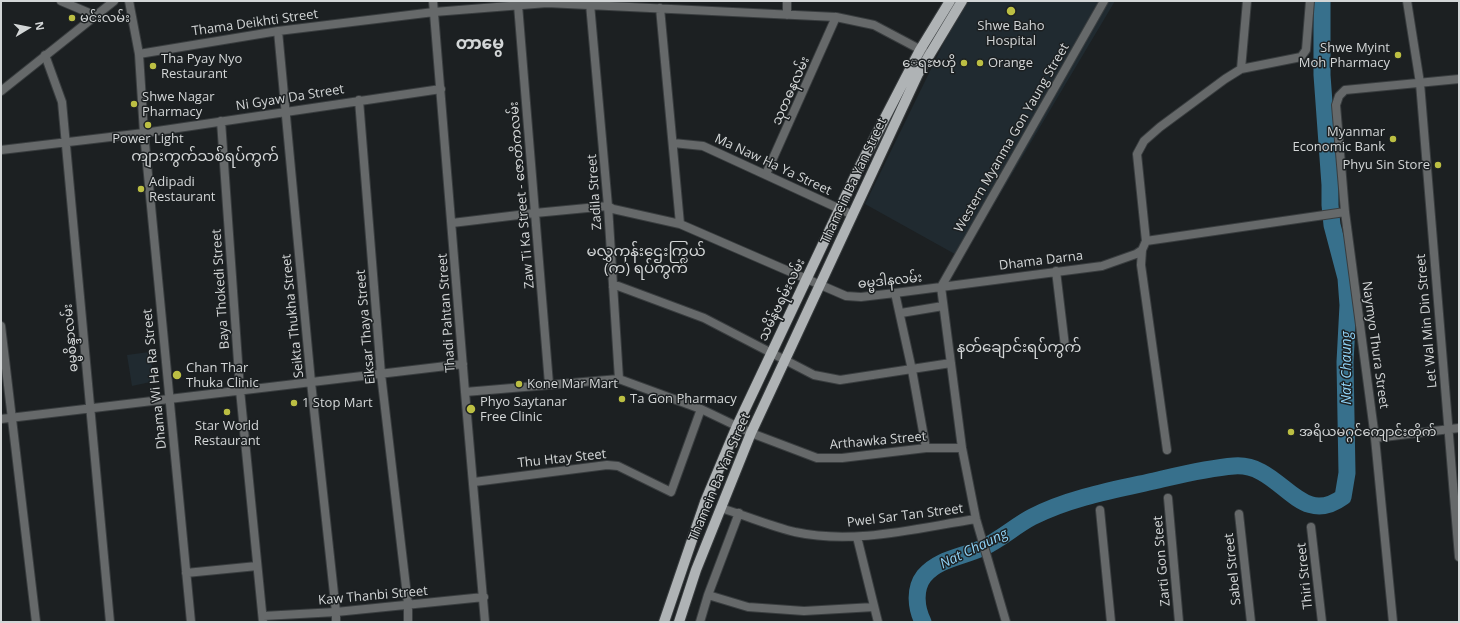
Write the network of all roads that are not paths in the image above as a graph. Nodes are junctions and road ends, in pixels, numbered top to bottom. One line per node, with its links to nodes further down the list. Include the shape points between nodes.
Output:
1 (61, 1): 17 (street)
2 (114, 1): 17 (street)
3 (129, 1): 22 (street, Dhama Wi Ha Ra Street)
4 (433, 1): 16 (street, Thadi Pahtan Street)
5 (787, 1): 18 (street)
6 (950, 1): 21 (main road, သမိန်ဗရမ်းလမ်း)
7 (962, 1): 21 (main road, Thamein Ba Yan Street)
8 (1104, 1): 50 (street, Western Myanma Gon Yaung Street)
9 (1247, 1): 24 (street)
10 (1310, 1): 24 (street, via 1306,50 1301,57)
11 (1406, 1): 26 (street, Let Wal Min Din Street)
12 (547, 2): 13 (street, Thama Deikhti Street); 14 (street, Thama Deikhti Street)
13 (590, 4): 15 (street, Thama Deikhti Street); 37 (street, Zadila Street)
14 (518, 5): 16 (street, Thama Deikhti Street); 40 (street, Zaw Ti Ka Street - ဇောတိကလမ်း)
15 (660, 8): 18 (street, Thama Deikhti Street); 34 (street)
16 (434, 12): 20 (street, Thama Deikhti Street); 27 (street, Thadi Pahtan Street)
17 (94, 15): 23 (street)
18 (787, 15): 19 (street, Thama Deikhti Street)
19 (836, 17): 21 (street, Thama Deikhti Street, via 874,25); 36 (street, သုတဓနလမ်း)
20 (278, 31): 22 (street, Thama Deikhti Street); 30 (street, Seikta Thukha Street)
21 (924, 52): 38 (main road, သမိန်ဗရမ်းလမ်း); 41 (main road, Thamein Ba Yan Street, via 918,74)
22 (139, 54): 32 (street, Dhama Wi Ha Ra Street)
23 (45, 55): 28 (street); 33 (street, ဓမ္မစိန္ဒာလမ်း, via 62,102)
24 (1241, 69): 44 (street, via 1160,127 1140,148 1137,154)
25 (1459, 79): 26 (street)
26 (1420, 83): 39 (street, Naymyo Thura Street, via 1345,90 1339,96 1336,105); 74 (street, Let Wal Min Din Street)
27 (441, 89): 29 (street, Ni Gyaw Da Street); 42 (street, Thadi Pahtan Street)
28 (1, 91)
29 (358, 100): 30 (street, Ni Gyaw Da Street); 61 (street, Eiksar Thaya Street)
30 (285, 111): 31 (street, Ni Gyaw Da Street); 63 (street, Seikta Thukha Street)
31 (221, 121): 32 (street, Ni Gyaw Da Street); 65 (street, Baya Thokedi Street)
32 (144, 133): 33 (street, Ni Gyaw Da Street); 67 (street, Dhama Wi Ha Ra Street)
33 (66, 142): 35 (street, Ni Gyaw Da Street); 68 (street, ဓမ္မစိန္ဒာလမ်း)
34 (673, 143): 36 (street, Ma Naw Ha Ya Street, via 703,146); 43 (street)
35 (1, 150)
36 (766, 174): 38 (street, Ma Naw Ha Ya Street)
37 (608, 206): 40 (street); 43 (street, ဓမ္မဒါနလမ်း); 49 (street, Zadila Street)
38 (839, 208): 41 (street, Ma Naw Ha Ya Street); 47 (main road, သမိန်ဗရမ်းလမ်း)
39 (1342, 212): 44 (street); 76 (street, Naymyo Thura Street)
40 (535, 213): 42 (street); 64 (street, Zaw Ti Ka Street - ဇောတိကလမ်း)
41 (853, 215): 48 (main road, Thamein Ba Yan Street)
42 (452, 223): 59 (street, Thadi Pahtan Street)
43 (680, 224): 47 (street, ဓမ္မဒါနလမ်း)
44 (1146, 241): 45 (street)
45 (1142, 250): 46 (street, Dhama Darna, via 1102,266); 79 (street, via 1141,265)
46 (1056, 270): 50 (street, Dhama Darna); 55 (street)
47 (808, 278): 48 (street, ဓမ္မဒါနလမ်း); 56 (main road, သမိန်ဗရမ်းလမ်း)
48 (820, 284): 51 (street, ဓမ္မဒါနလမ်း, via 846,296); 57 (main road, Thamein Ba Yan Street)
49 (614, 287): 56 (street, via 618,286 704,318); 62 (street, Zadila Street)
50 (941, 287): 51 (street, ဓမ္မဒါနလမ်း); 52 (street)
51 (895, 293): 53 (street)
52 (943, 306): 53 (street); 58 (street)
53 (901, 313): 60 (street)
54 (1, 326): 70 (street)
55 (1065, 346)
56 (771, 354): 57 (street); 72 (main road, သမိန်ဗရမ်းလမ်း)
57 (785, 360): 60 (street, via 814,375 840,380); 75 (main road, Thamein Ba Yan Street)
58 (951, 363): 60 (street); 78 (street)
59 (463, 364): 61 (street); 66 (street, Thadi Pahtan Street)
60 (912, 370): 77 (street)
61 (381, 374): 63 (street); 94 (street, Eiksar Thaya Street)
62 (620, 379): 64 (street); 69 (street, Arthawka Street)
63 (311, 382): 65 (street); 96 (street, Seikta Thukha Street)
64 (549, 384): 66 (street)
65 (240, 390): 67 (street); 90 (street, Baya Thokedi Street)
66 (464, 392): 80 (street, Thadi Pahtan Street)
67 (169, 399): 68 (street); 91 (street, Dhama Wi Ha Ra Street)
68 (89, 408): 70 (street); 99 (street, ဓမ္မစိန္ဒာလမ်း)
69 (701, 409): 72 (street, Arthawka Street); 80 (street, Thu Htay Steet, via 671,492 618,466 607,465)
70 (12, 417): 71 (street); 98 (street)
71 (1, 419)
72 (737, 426): 75 (street, Arthawka Street); 104 (main road, သမိန်ဗရမ်းလမ်း, via 705,502)
73 (1459, 428): 74 (street)
74 (1448, 430): 76 (street); 89 (street, Let Wal Min Din Street)
75 (752, 433): 77 (street, Arthawka Street, via 816,458 842,458); 82 (main road, Thamein Ba Yan Street)
76 (1375, 438): 113 (street, Naymyo Thura Street)
77 (926, 448): 78 (street, Arthawka Street)
78 (962, 448): 86 (street)
79 (1167, 450)
80 (474, 482): 93 (street, Thadi Pahtan Street)
81 (1168, 498): 110 (street, Zarti Gon Steet)
82 (720, 508): 84 (street, Pwel Sar Tan Street); 105 (main road, Thamein Ba Yan Street)
83 (1100, 510): 109 (street)
84 (740, 513): 88 (street, Pwel Sar Tan Street, via 795,532); 92 (street)
85 (1239, 514): 111 (street, Sabel Street)
86 (976, 519): 88 (street, Pwel Sar Tan Street); 108 (street)
87 (1311, 527): 112 (street, Thiri Street)
88 (857, 537): 95 (street)
89 (1459, 557)
90 (257, 566): 91 (street); 97 (street, Baya Thokedi Street)
91 (186, 573): 100 (street, Dhama Wi Ha Ra Street)
92 (708, 594): 95 (street, via 748,607 804,610); 106 (street)
93 (484, 597): 94 (street, Kaw Thanbi Street); 103 (street, Thadi Pahtan Street)
94 (408, 604): 96 (street, Kaw Thanbi Street); 102 (street, Eiksar Thaya Street)
95 (874, 607): 107 (street)
96 (336, 612): 97 (street, Kaw Thanbi Street); 101 (street, Seikta Thukha Street)
97 (263, 619)
98 (36, 622)
99 (110, 622)
100 (191, 622)
101 (336, 622)
102 (408, 622)
103 (486, 622)
104 (664, 622)
105 (679, 622)
106 (700, 622)
107 (878, 622)
108 (1006, 622)
109 (1111, 622)
110 (1179, 622)
111 (1251, 622)
112 (1322, 622)
113 (1393, 622)

